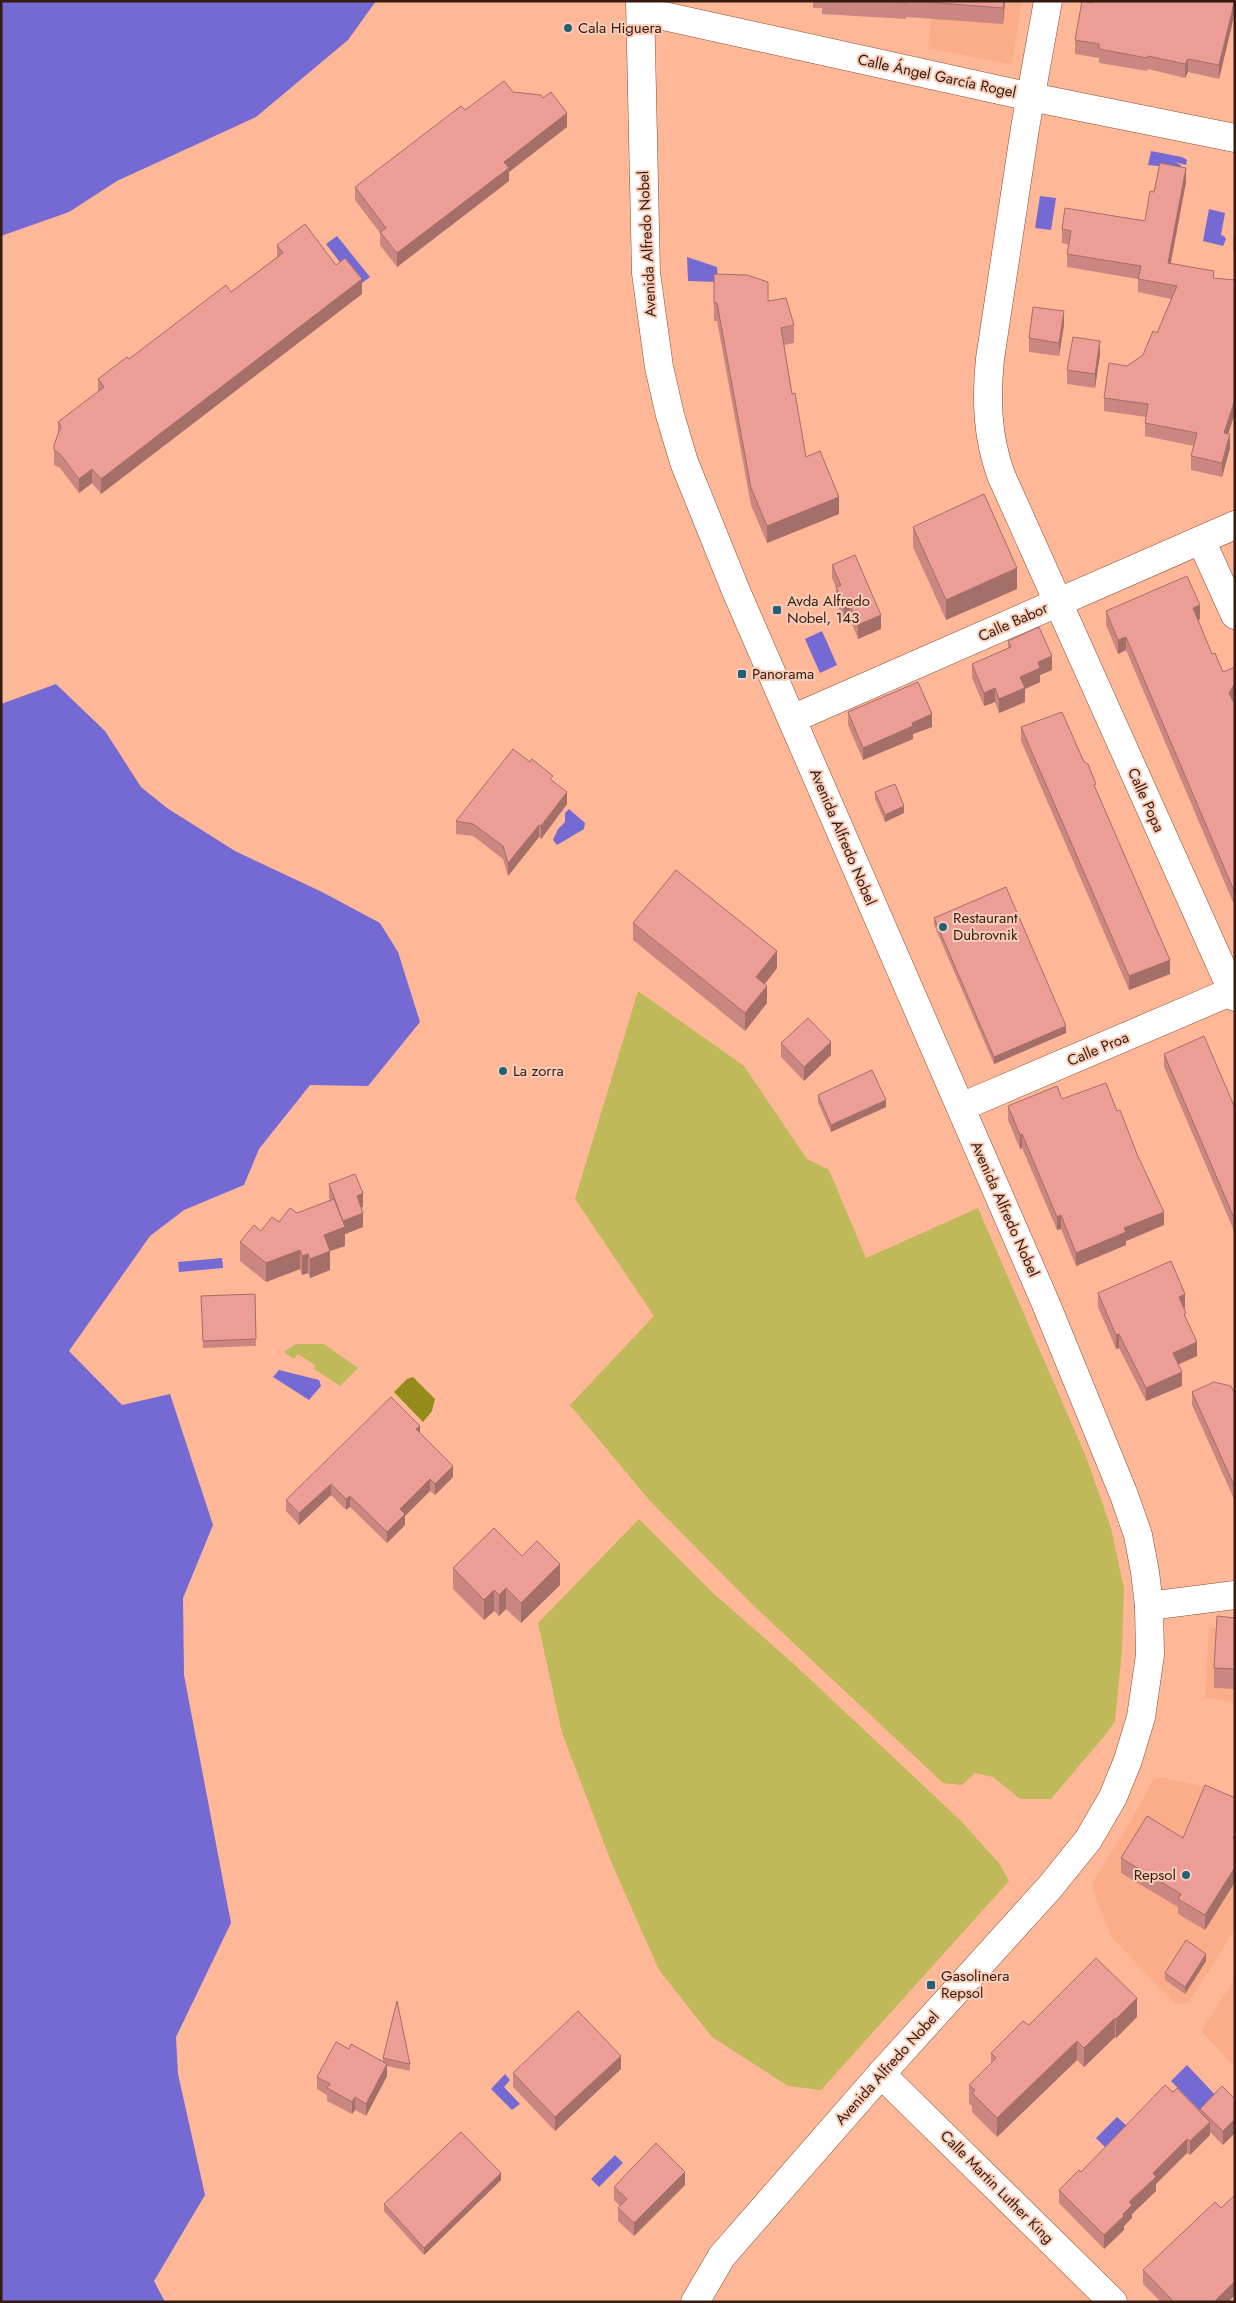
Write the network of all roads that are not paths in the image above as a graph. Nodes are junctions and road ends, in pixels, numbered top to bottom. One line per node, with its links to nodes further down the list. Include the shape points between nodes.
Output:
1 (1048, 1): 3 (street, Calle Popa)
2 (641, 6): 3 (street, Calle Ángel García Rogel); 9 (street, Avenida Alfredo Nobel, via 646,273 659,367 670,415 697,497)
3 (1031, 97): 4 (street, Calle Ángel García Rogel); 7 (street, Calle Popa, via 986,397 995,458)
4 (1235, 138)
5 (1235, 525): 6 (street, Calle Babor)
6 (1201, 540): 7 (street, Calle Babor); 8 (street)
7 (1058, 603): 9 (street, Calle Babor); 10 (street, Calle Popa)
8 (1235, 615)
9 (792, 719): 11 (street, Avenida Alfredo Nobel)
10 (1234, 993): 11 (street, Calle Proa)
11 (961, 1107): 13 (street, Avenida Alfredo Nobel, via 1124,1495 1138,1535)
12 (1235, 1595): 13 (street)
13 (1149, 1606): 14 (street, Avenida Alfredo Nobel, via 1150,1655 1146,1694 1128,1760 1113,1796 1088,1840 1050,1887)
14 (881, 2074): 15 (street, Avenida Alfredo Nobel, via 722,2256); 16 (street, Calle Martin Luther King)
15 (695, 2302)
16 (1113, 2302)

